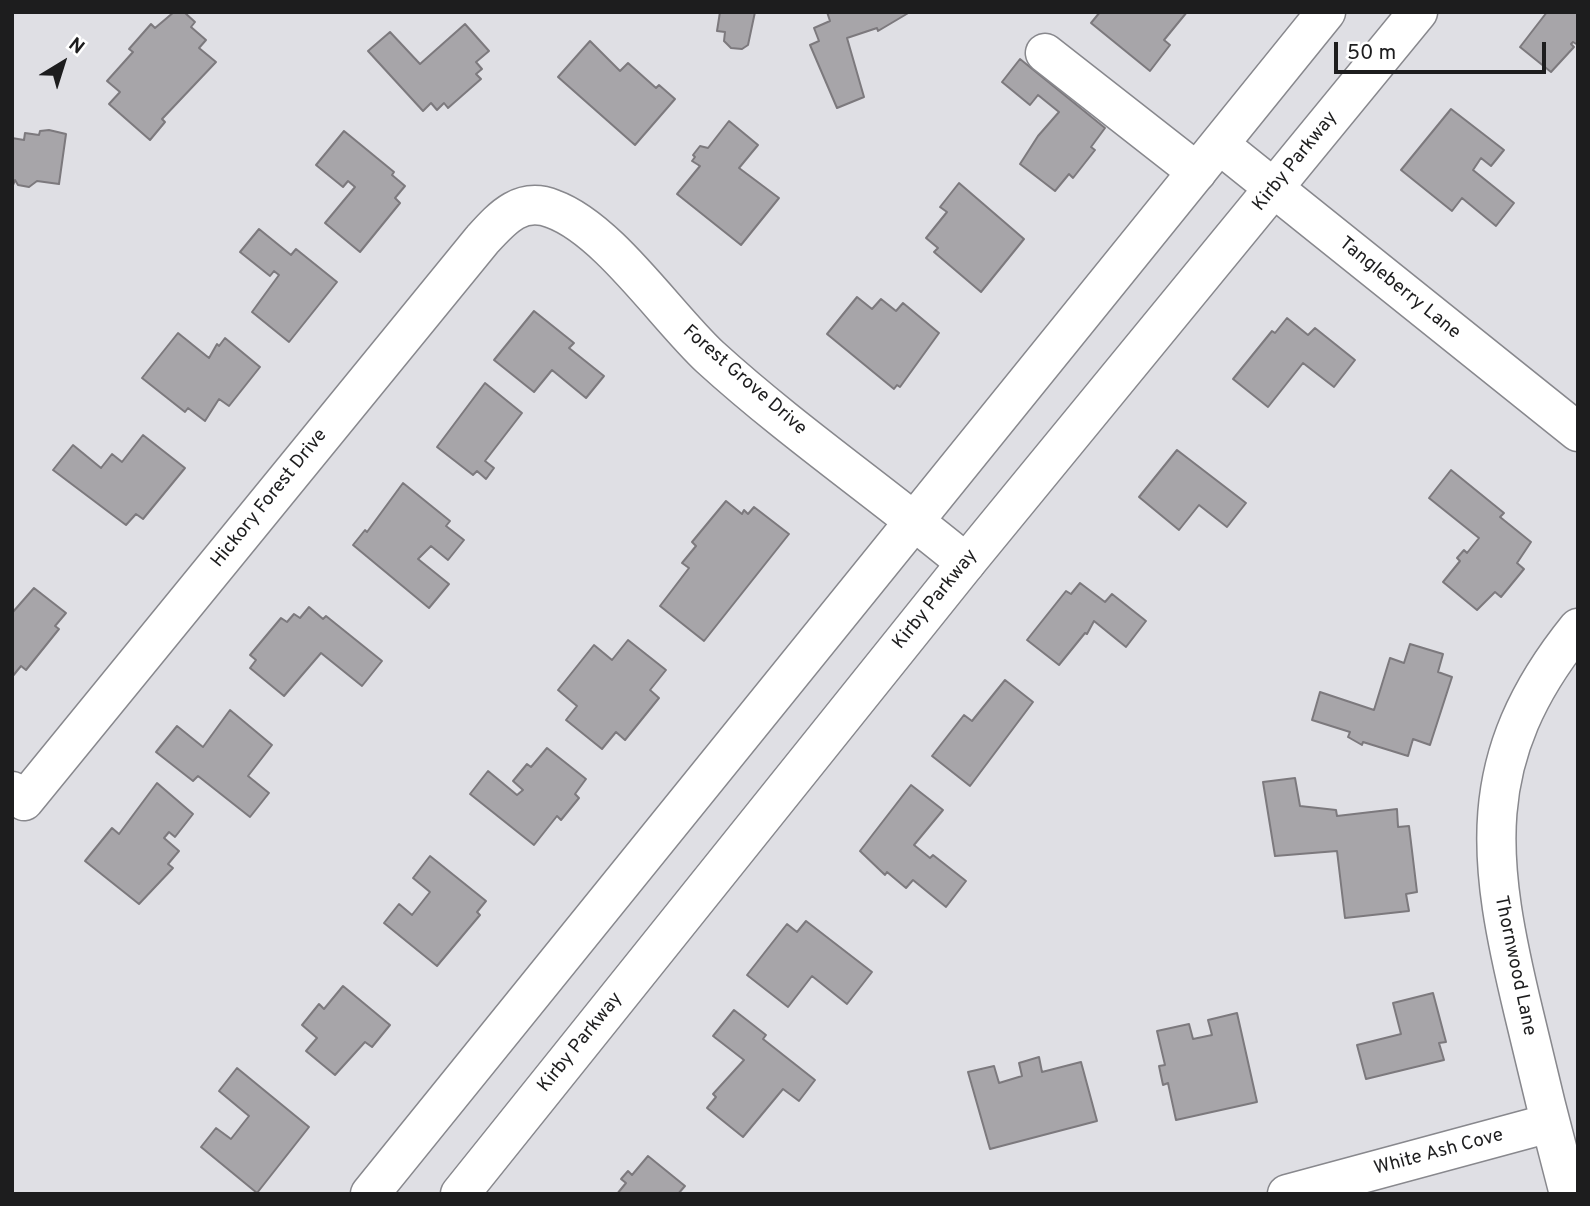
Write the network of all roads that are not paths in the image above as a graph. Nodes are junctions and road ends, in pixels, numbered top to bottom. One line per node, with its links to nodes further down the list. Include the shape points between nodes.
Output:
1 (1326, 12): 4 (main road)
2 (1418, 12): 5 (main road, Kirby Parkway)
3 (1045, 53): 4 (main road, Tangleberry Lane)
4 (1209, 159): 5 (main road, Tangleberry Lane); 8 (main road)
5 (1274, 188): 7 (main road, Tangleberry Lane); 9 (main road, Kirby Parkway)
6 (524, 205): 8 (main road, Forest Grove Drive, via 554,209 580,225 711,358); 11 (main road, Hickory Forest Drive, via 482,240)
7 (1578, 432)
8 (915, 521): 9 (main road, Forest Grove Drive); 13 (main road)
9 (966, 563): 14 (main road, Kirby Parkway)
10 (1578, 628): 12 (main road, Thornwood Lane, via 1539,680 1521,716 1502,782 1494,849 1504,938)
11 (18, 796)
12 (1550, 1123): 15 (main road, White Ash Cove); 16 (main road, Thornwood Lane)
13 (370, 1194)
14 (460, 1194)
15 (1287, 1194)
16 (1569, 1194)

